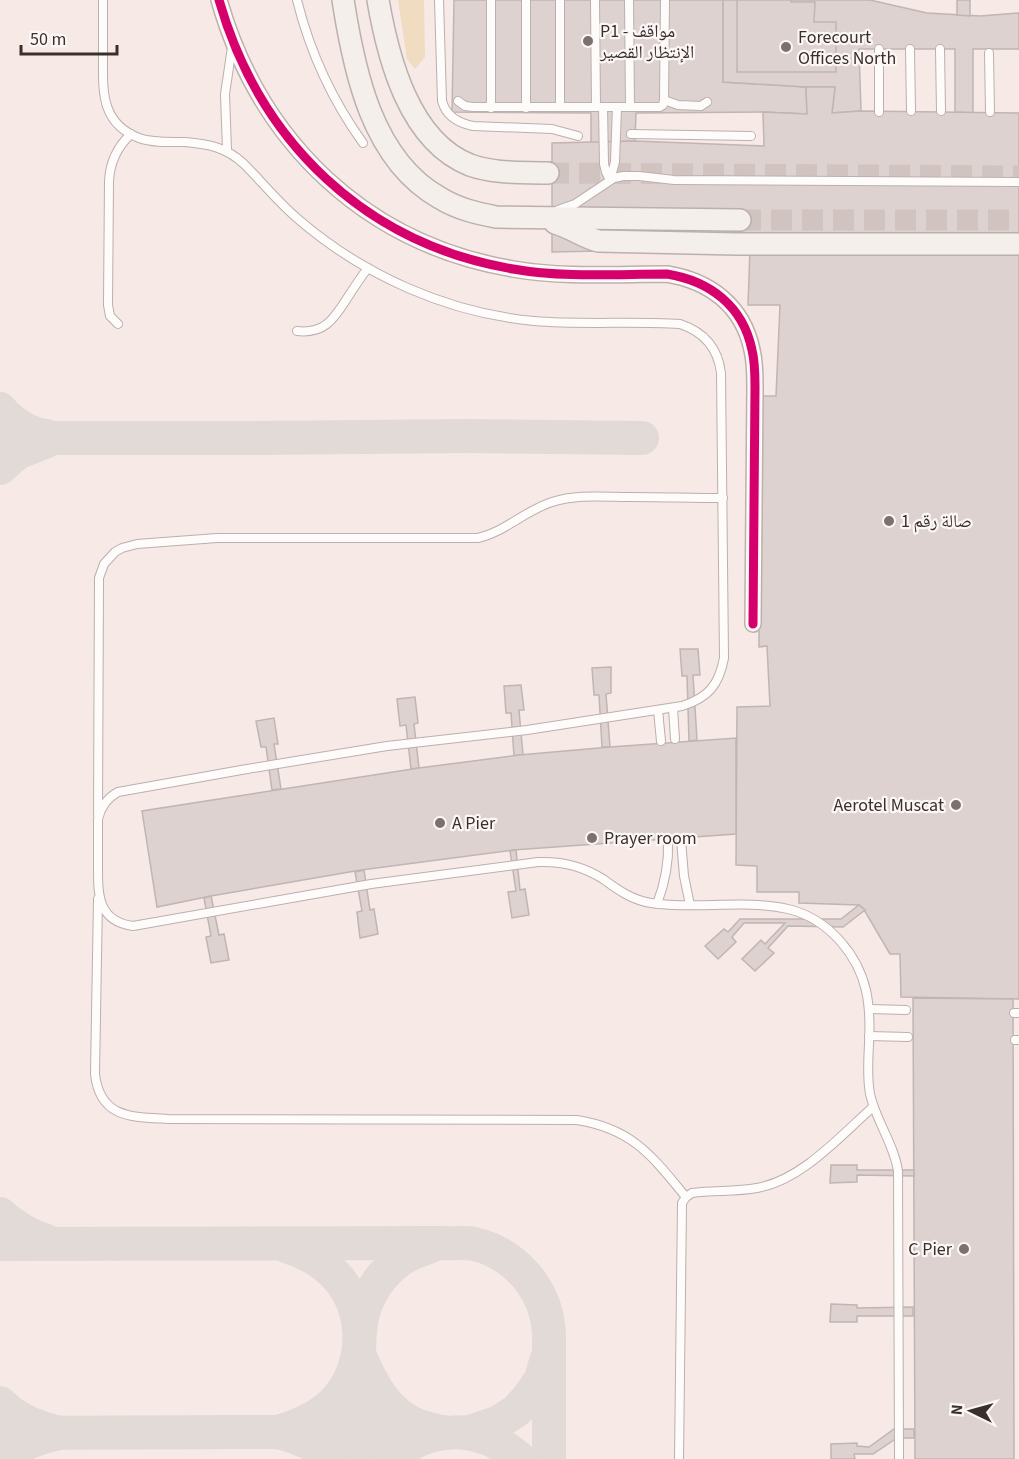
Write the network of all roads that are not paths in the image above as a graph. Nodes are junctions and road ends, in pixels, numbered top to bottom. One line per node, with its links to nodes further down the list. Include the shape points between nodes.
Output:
1 (103, 0): 31 (lane, via 104,98 117,123)
2 (219, 0): 13 (street)
3 (297, 0): 35 (lane, via 322,74)
4 (343, 0): 40 (street, via 363,95 382,136 408,173 457,207 496,217)
5 (378, 0): 37 (street, via 393,64 427,133 470,165 494,171)
6 (439, 0): 33 (lane, via 442,101 448,114 473,126 552,129)
7 (491, 0): 25 (lane)
8 (526, 0): 26 (lane)
9 (560, 0): 21 (lane)
10 (595, 0): 22 (lane)
11 (629, 0): 24 (lane)
12 (665, 0): 18 (lane)
13 (233, 42): 36 (lane, via 225,94); 47 (street, via 256,90 311,165 335,188 389,226 450,253 516,270 683,277 711,289 734,309 748,336 754,366)
14 (879, 49): 29 (lane)
15 (910, 49): 27 (lane)
16 (940, 49): 28 (lane)
17 (989, 53): 30 (lane)
18 (664, 100): 20 (lane, via 678,105 701,106); 24 (lane, via 660,107)
19 (459, 101): 25 (lane, via 469,107)
20 (707, 102)
21 (560, 107): 22 (lane); 26 (lane)
22 (599, 107): 23 (lane); 38 (lane, via 604,164)
23 (617, 107): 24 (lane); 38 (lane, via 615,162)
24 (630, 107)
25 (491, 108): 26 (lane)
26 (526, 108)
27 (911, 111)
28 (941, 111)
29 (879, 112)
30 (990, 112)
31 (131, 134): 36 (lane, via 148,140 208,144); 44 (lane, via 114,156 109,172 108,305 110,316)
32 (631, 134): 34 (lane)
33 (578, 136)
34 (751, 136)
35 (363, 143)
36 (227, 150): 43 (lane, via 303,224)
37 (548, 173)
38 (610, 180): 39 (lane, via 629,176 674,180); 40 (lane, via 572,206)
39 (1019, 182)
40 (525, 218): 41 (street); 42 (street, via 563,225 598,241)
41 (740, 220)
42 (1019, 244)
43 (368, 268): 45 (lane, via 332,321 314,331); 46 (lane, via 412,290 492,315 554,322 680,324 700,333 715,351 722,373)
44 (118, 324)
45 (297, 331)
46 (723, 498): 48 (lane, via 722,669 703,697); 52 (lane, via 572,497 539,507 499,531 478,538 217,538 122,548 104,564 98,587)
47 (753, 624)
48 (673, 708): 49 (lane); 50 (lane)
49 (658, 710): 51 (lane); 52 (lane, via 387,746 125,790 107,800)
50 (675, 739)
51 (661, 741)
52 (98, 819): 55 (lane)
53 (681, 840): 57 (lane)
54 (668, 841): 56 (lane, via 666,875)
55 (98, 891): 56 (lane, via 109,915 133,926 371,884 552,862 578,867 632,898); 63 (lane, via 94,1074 98,1091 114,1110 130,1116 168,1119 577,1120 605,1126 641,1146)
56 (657, 904): 57 (lane)
57 (690, 905): 58 (lane, via 768,906 809,915 827,928 859,968)
58 (869, 1009): 59 (lane); 60 (lane)
59 (906, 1010)
60 (869, 1036): 61 (lane); 62 (lane, via 868,1083)
61 (908, 1037)
62 (873, 1107): 63 (lane, via 809,1164 785,1179 759,1188 699,1192); 65 (lane, via 898,1171)
63 (686, 1197): 64 (lane, via 682,1203 681,1240)
64 (679, 1459)
65 (898, 1459)

